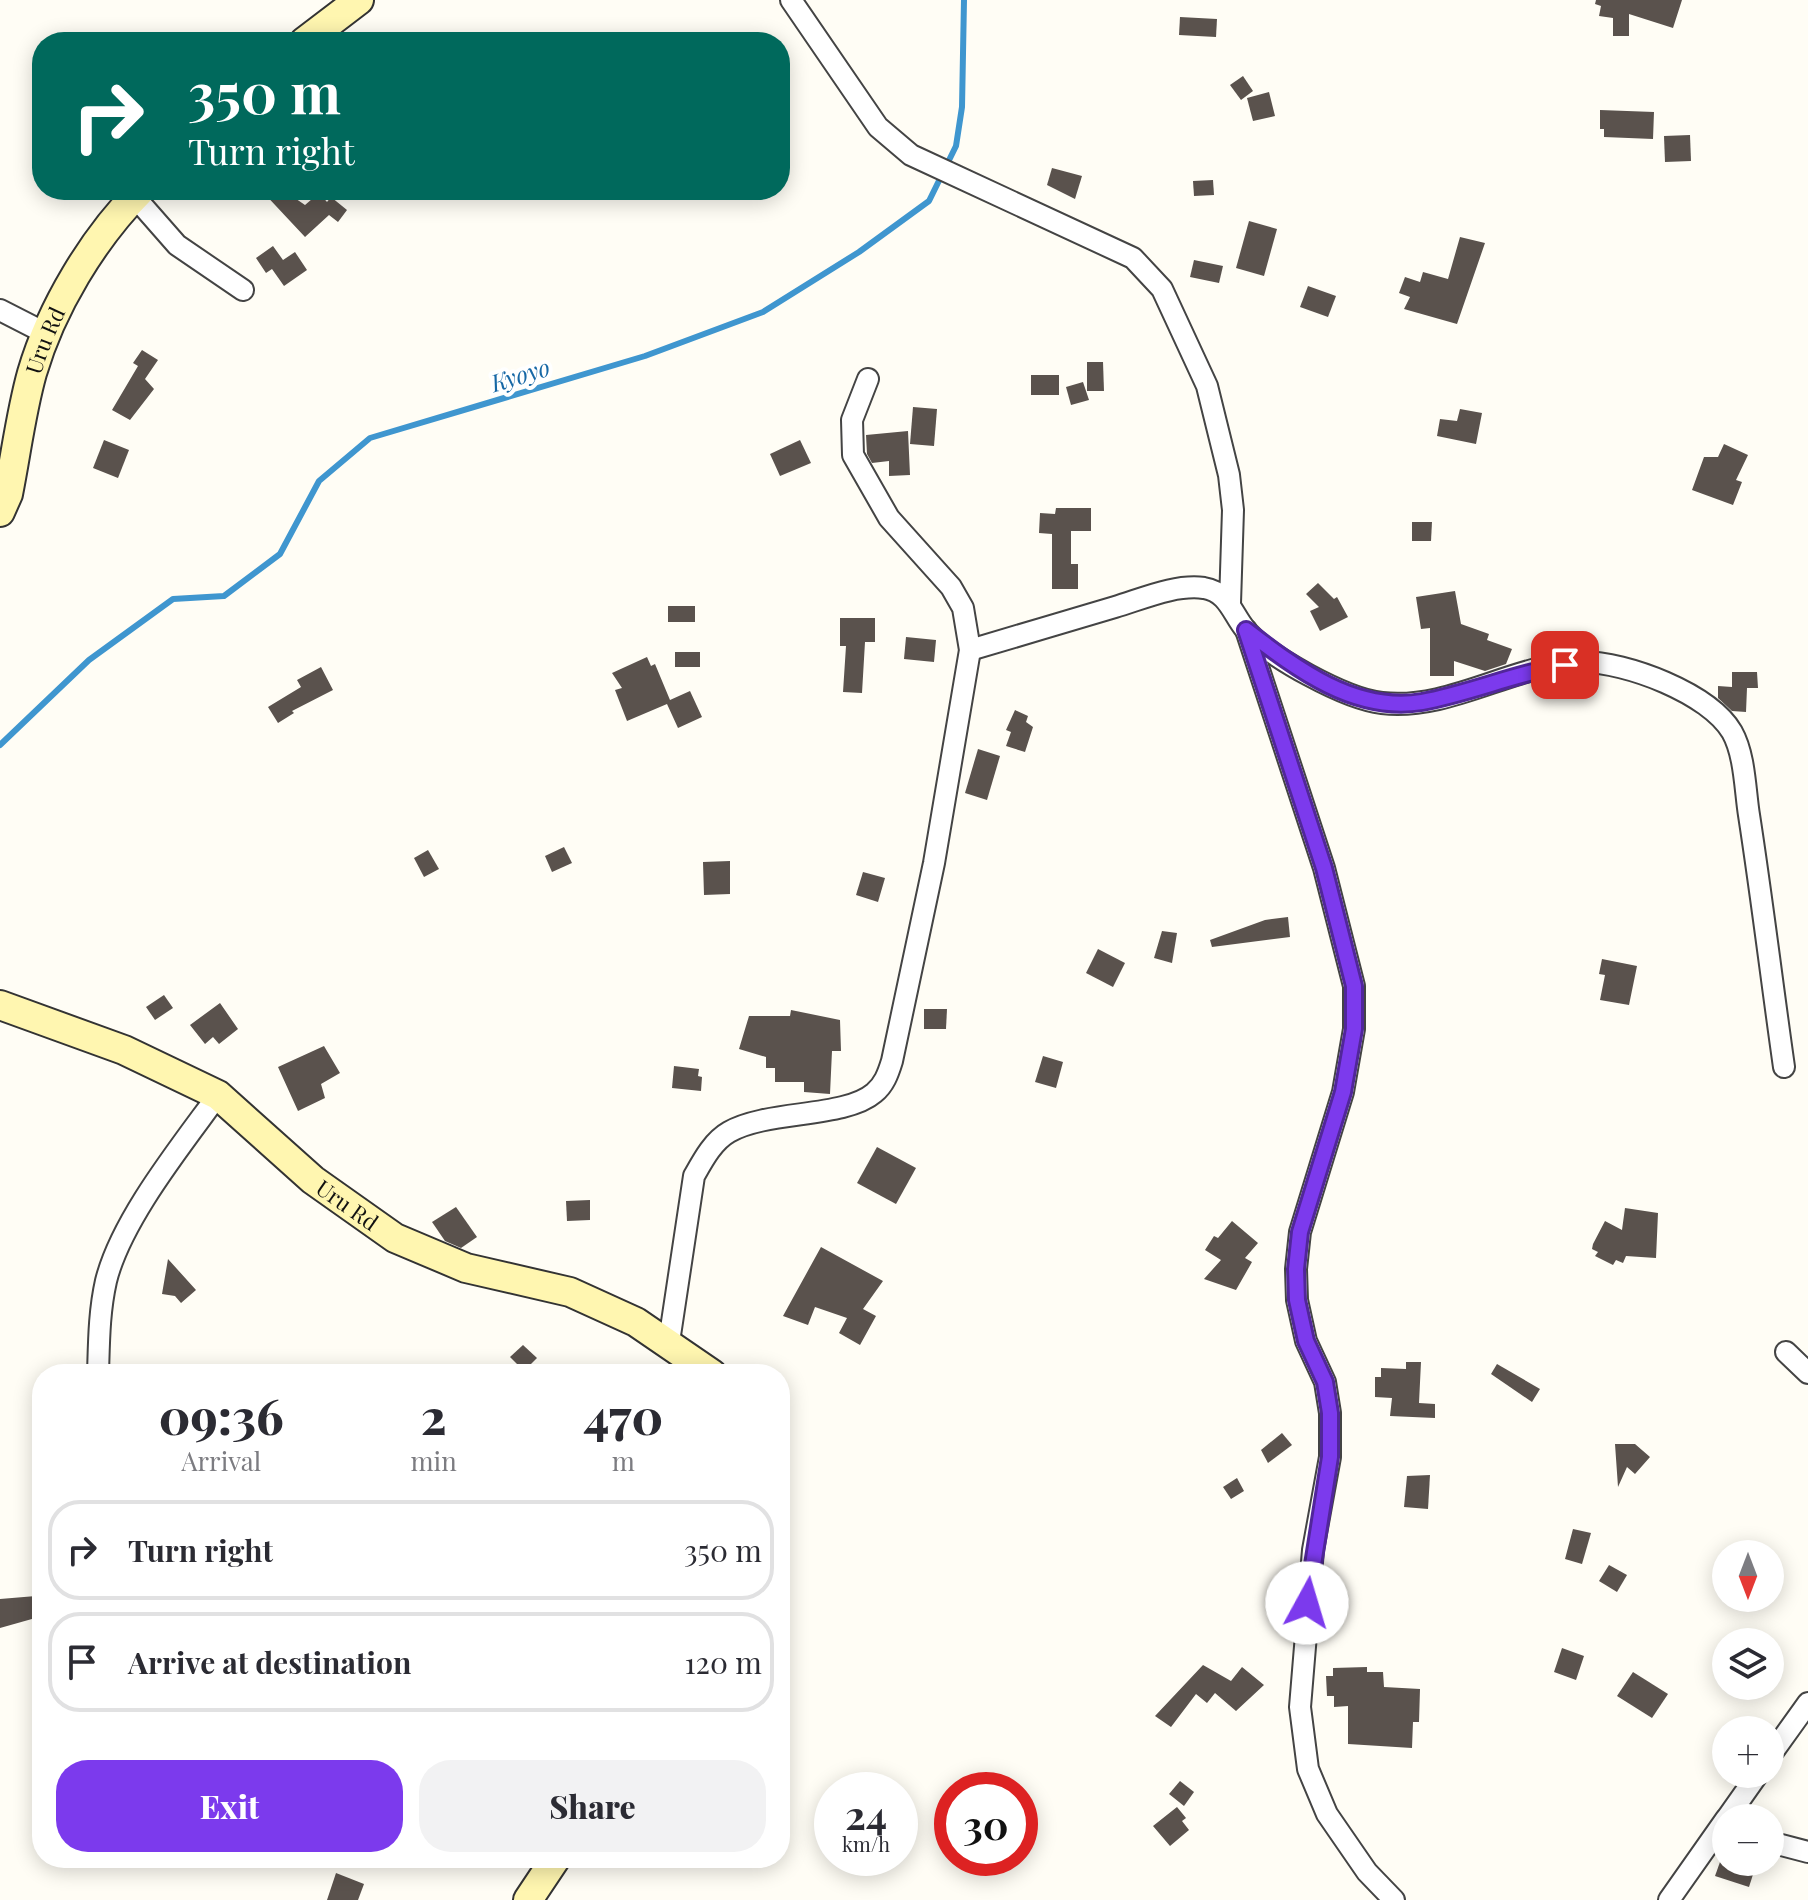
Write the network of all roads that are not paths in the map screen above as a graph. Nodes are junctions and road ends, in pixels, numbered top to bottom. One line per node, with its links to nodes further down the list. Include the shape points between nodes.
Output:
1 (359, 0): 3 (street)
2 (791, 0): 11 (street, via 878,127 911,155 1133,258 1162,289 1207,386 1229,475)
3 (317, 32)
4 (132, 200): 8 (street, Uru Rd, via 84,264)
5 (142, 200): 6 (street, via 177,245)
6 (243, 290)
7 (0, 310): 8 (street)
8 (47, 334): 10 (street, Uru Rd, via 32,374)
9 (868, 379): 13 (street, via 852,420 853,455 889,518 951,587 963,608)
10 (0, 512)
11 (1230, 603): 12 (street); 13 (street, via 1205,588 1167,592)
12 (1246, 630): 15 (street, via 1311,676 1349,695 1382,703 1421,702 1581,662 1650,675 1711,710 1732,732 1740,759); 29 (street, via 1324,868 1354,986 1354,1029 1343,1092 1300,1232 1296,1269 1306,1341 1325,1382 1330,1413 1330,1457 1313,1550 1300,1707 1308,1769 1327,1814 1367,1872)
13 (970, 650): 17 (street, via 934,863 884,1083 856,1103 764,1119 728,1132 706,1154 694,1176)
14 (0, 1005): 16 (street, Uru Rd, via 124,1050)
15 (1784, 1067)
16 (218, 1095): 17 (street, Uru Rd, via 313,1180 395,1238 466,1268 570,1292); 19 (street, via 130,1226 107,1278)
17 (669, 1342): 20 (street, Uru Rd)
18 (1786, 1352): 21 (street)
19 (98, 1364)
20 (699, 1364)
21 (1808, 1373)
22 (1808, 1703): 23 (street)
23 (1784, 1736)
24 (1712, 1842): 30 (street)
25 (1784, 1846): 26 (street)
26 (1808, 1852)
27 (549, 1868): 28 (street)
28 (528, 1900)
29 (1394, 1900)
30 (1669, 1900)

